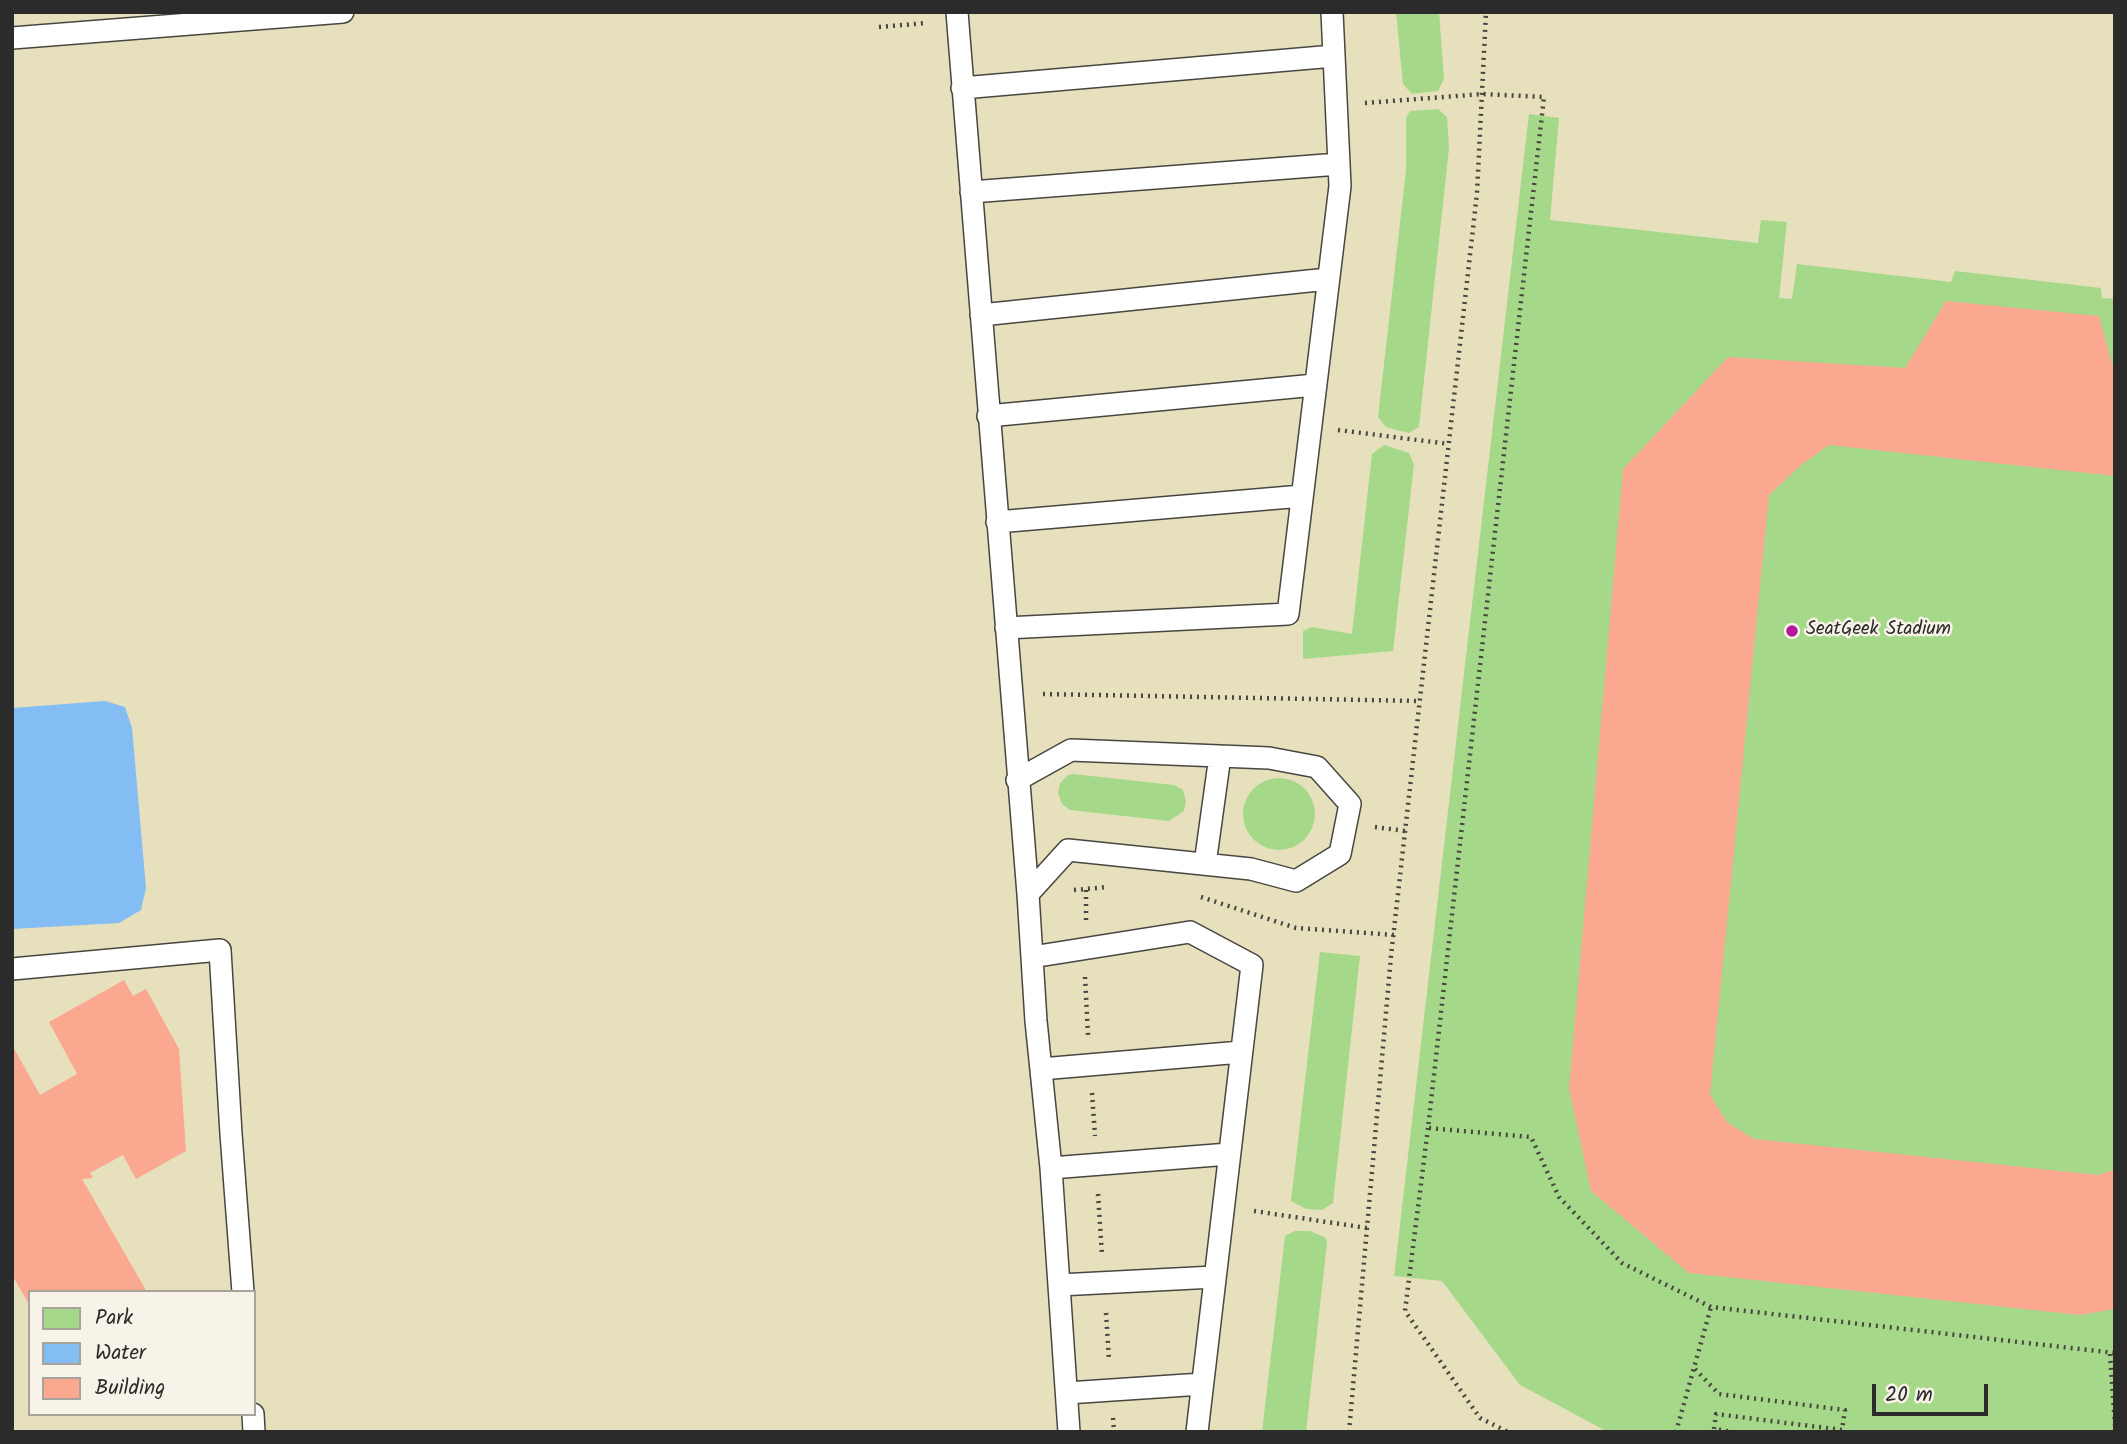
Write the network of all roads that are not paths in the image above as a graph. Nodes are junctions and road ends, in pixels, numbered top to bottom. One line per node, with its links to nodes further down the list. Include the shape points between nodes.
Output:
1 (343, 12): 4 (lane)
2 (1332, 12): 5 (lane)
3 (957, 16): 6 (lane)
4 (12, 38)
5 (1334, 56): 6 (lane); 7 (lane)
6 (962, 88): 8 (lane)
7 (1339, 164): 8 (lane); 9 (lane)
8 (971, 192): 10 (lane)
9 (1328, 279): 10 (lane); 11 (lane)
10 (981, 315): 12 (lane)
11 (1315, 385): 12 (lane); 13 (lane)
12 (988, 416): 14 (lane)
13 (1302, 496): 14 (lane); 15 (lane, via 1287,614)
14 (997, 522): 15 (lane)
15 (1006, 628): 17 (lane)
16 (1220, 756): 17 (lane, via 1071,751); 18 (lane); 18 (lane, via 1269,758 1317,767 1350,804 1340,854 1296,881 1251,869)
17 (1017, 780): 19 (lane)
18 (1205, 864): 19 (lane, via 1068,850)
19 (1028, 894): 20 (lane)
20 (1032, 957): 22 (lane, via 1190,932 1252,965); 23 (lane)
21 (12, 969): 28 (lane, via 220,950)
22 (1241, 1052): 23 (lane); 24 (lane)
23 (1041, 1069): 25 (lane)
24 (1229, 1154): 25 (lane); 26 (lane)
25 (1051, 1168): 27 (lane)
26 (1214, 1278): 27 (lane); 29 (lane)
27 (1059, 1285): 30 (lane)
28 (243, 1290)
29 (1202, 1384): 30 (lane); 32 (lane)
30 (1067, 1393): 31 (lane)
31 (1069, 1432)
32 (1197, 1432)

